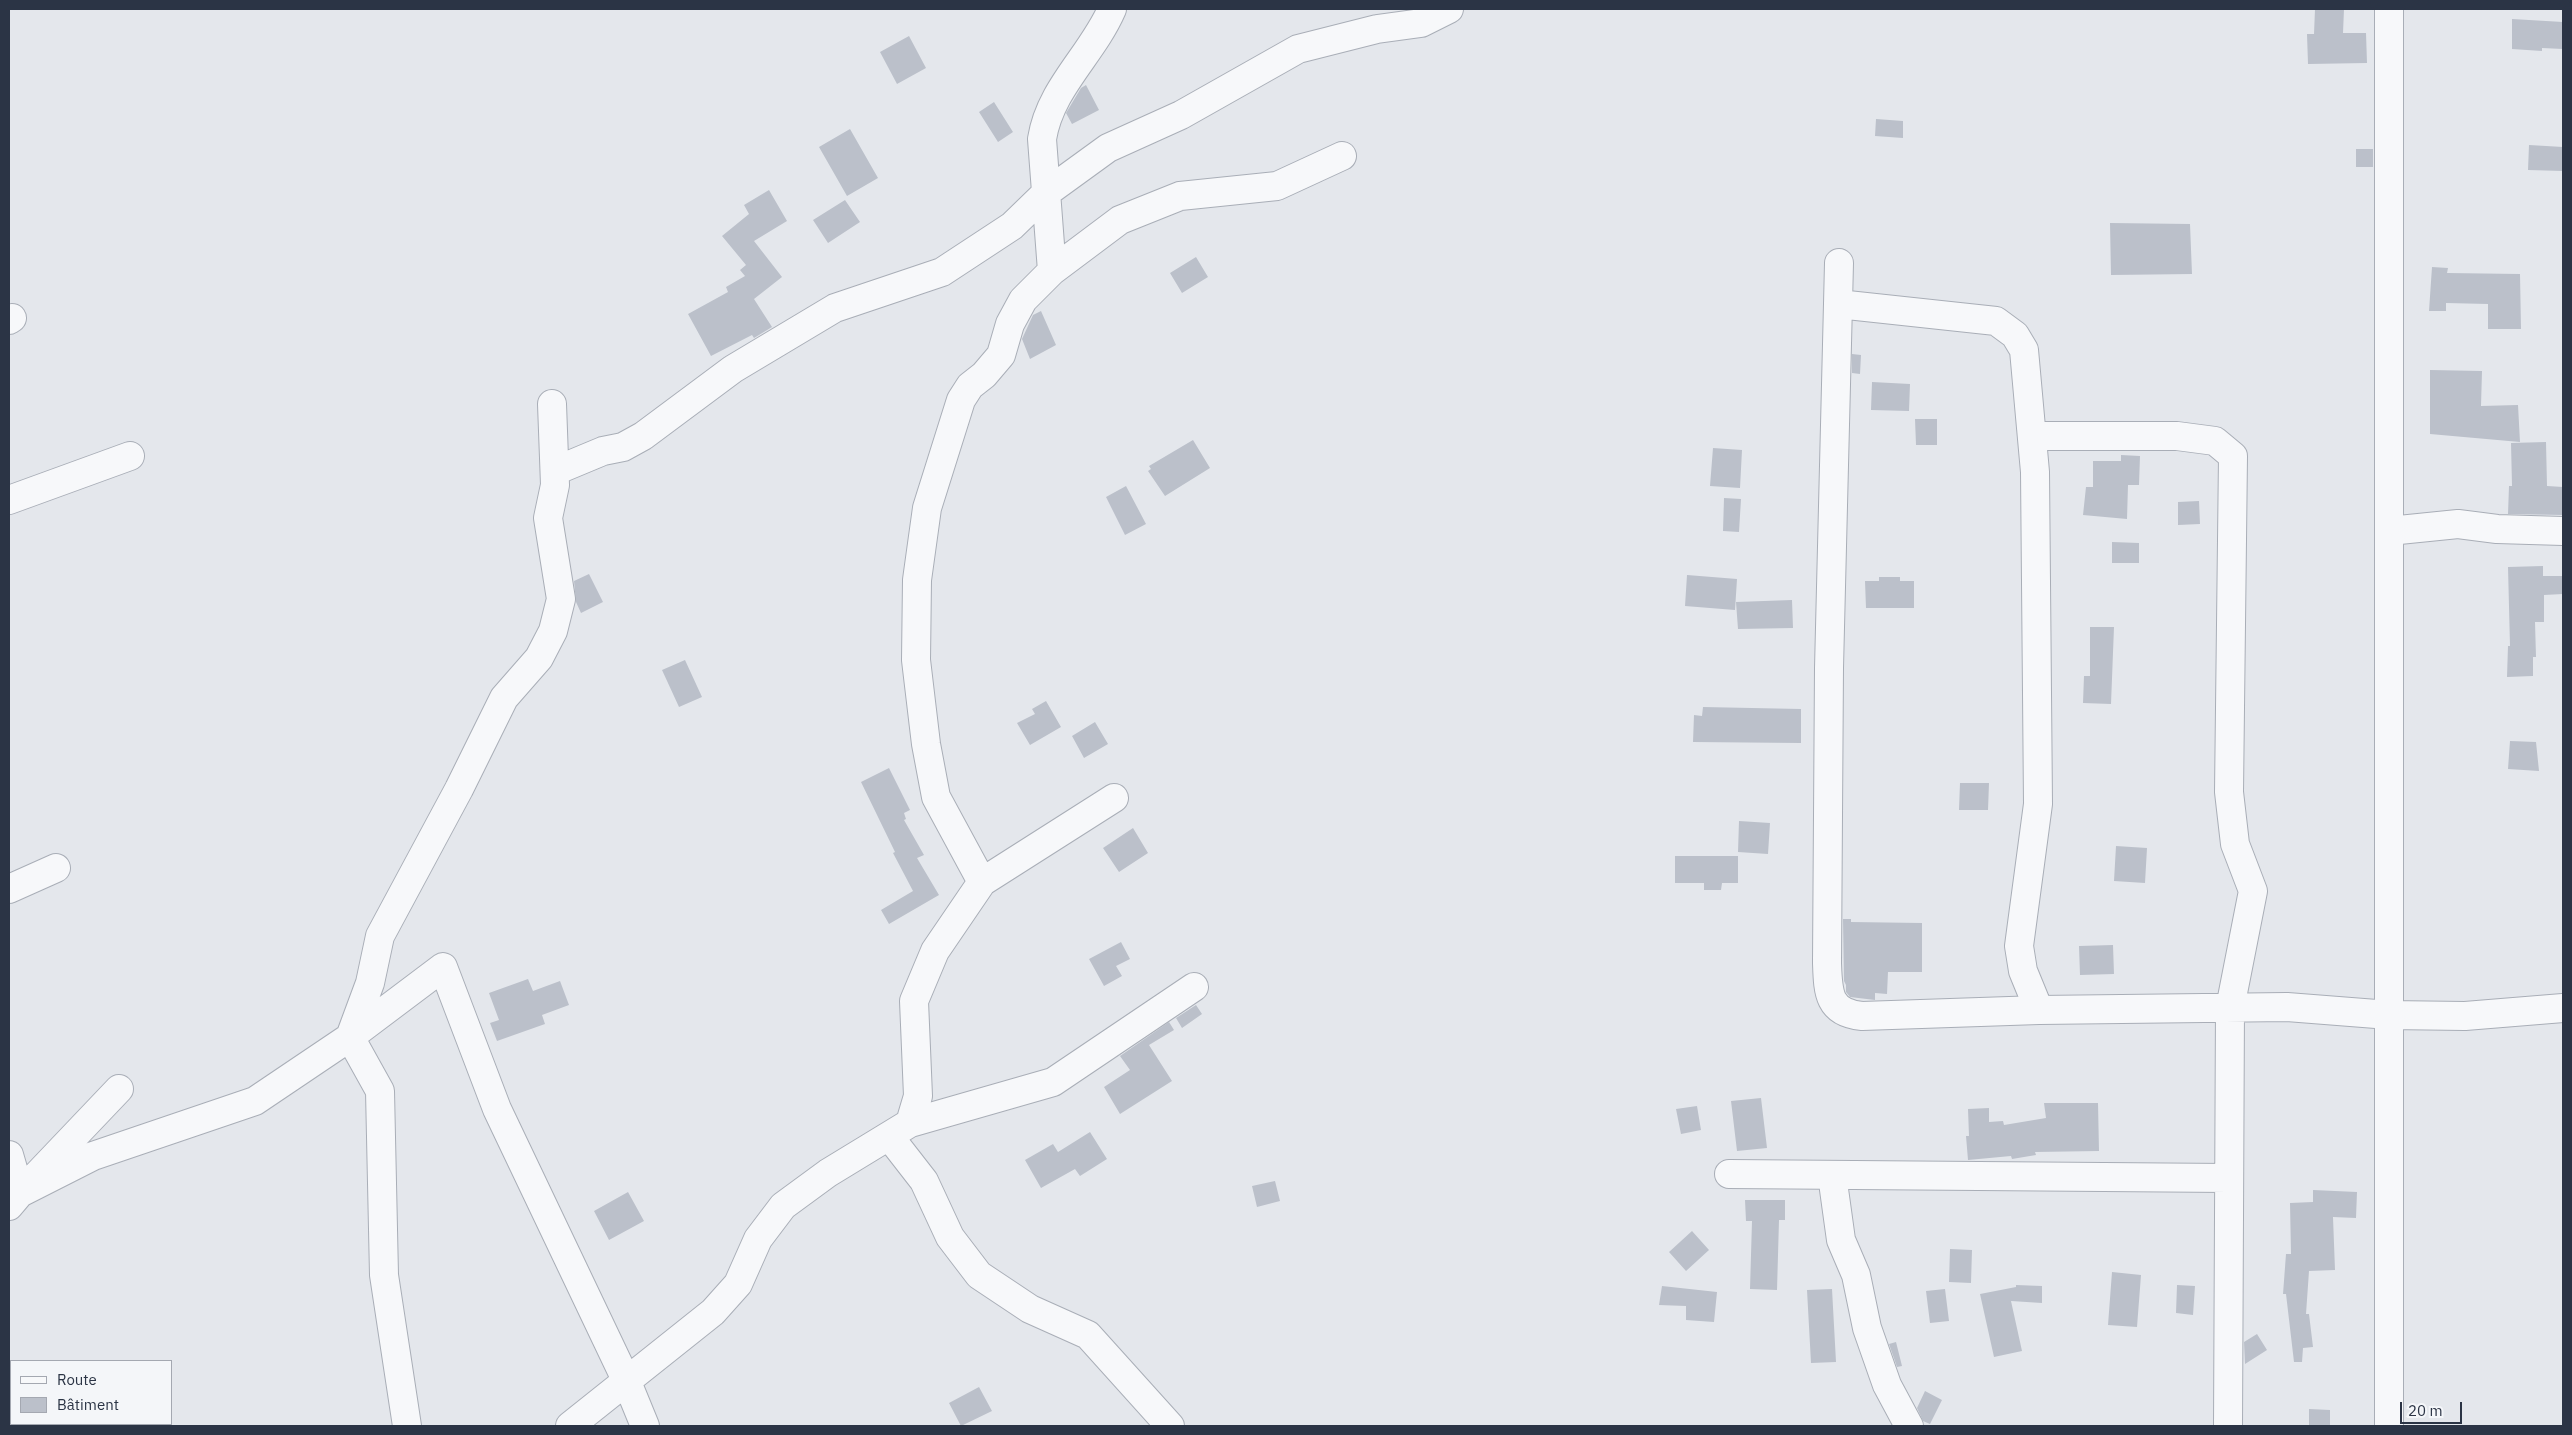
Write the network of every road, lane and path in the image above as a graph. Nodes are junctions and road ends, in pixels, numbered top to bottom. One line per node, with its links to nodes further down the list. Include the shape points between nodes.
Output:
1 (1112, 9): 5 (street, via 1053,101 1045,121 1042,139)
2 (1449, 9): 5 (street, via 1421,22 1376,29 1298,49 1181,115 1108,148)
3 (2389, 9): 14 (street)
4 (1342, 156): 7 (street, via 1277,186 1180,196 1137,213 1120,220)
5 (1046, 193): 7 (street); 12 (street, via 1012,226 942,272 835,308 733,369 643,436 623,447)
6 (1839, 263): 8 (street)
7 (1052, 271): 18 (street, via 1023,300 1010,324 1001,355 970,386 961,400 927,508 917,580 916,660 936,797)
8 (1838, 304): 10 (street, via 1996,321 2015,335 2024,350); 23 (street, via 1829,668 1828,992 1847,1015)
9 (552, 404): 12 (street)
10 (2032, 436): 21 (street, via 2177,436 2215,441 2233,456 2229,792 2235,844 2253,891); 23 (street, via 2038,804 2019,946 2023,971)
11 (130, 456): 13 (street)
12 (555, 471): 25 (street, via 548,518 561,599 553,631 539,658 504,698 380,936 370,983)
13 (9, 500)
14 (2389, 531): 15 (street, via 2458,524); 24 (street)
15 (2563, 531)
16 (1114, 798): 18 (street)
17 (56, 868): 19 (street)
18 (982, 882): 27 (street, via 935,951 914,1001 918,1096)
19 (9, 889)
20 (1194, 987): 27 (street, via 1054,1082)
21 (2230, 1008): 23 (street); 24 (street, via 2287,1007); 31 (street)
22 (2563, 1008): 24 (street, via 2465,1016)
23 (2039, 1010)
24 (2389, 1015): 40 (street)
25 (350, 1037): 32 (street, via 255,1101 93,1156); 33 (street, via 444,968 497,1109); 34 (street, via 380,1091 384,1275)
26 (119, 1089): 32 (street)
27 (900, 1129): 33 (street, via 828,1173 783,1206 758,1239 738,1284 714,1312); 37 (street, via 950,1237 978,1276 1030,1309 1088,1335)
28 (9, 1155): 32 (street)
29 (1730, 1174): 30 (street)
30 (1832, 1175): 31 (street); 38 (street, via 1841,1240 1856,1275 1867,1328 1887,1385)
31 (2228, 1178): 39 (street)
32 (14, 1200)
33 (627, 1382): 35 (street); 36 (street)
34 (399, 1425)
35 (570, 1426)
36 (645, 1426)
37 (1170, 1426)
38 (1909, 1426)
39 (2228, 1426)
40 (2389, 1426)

